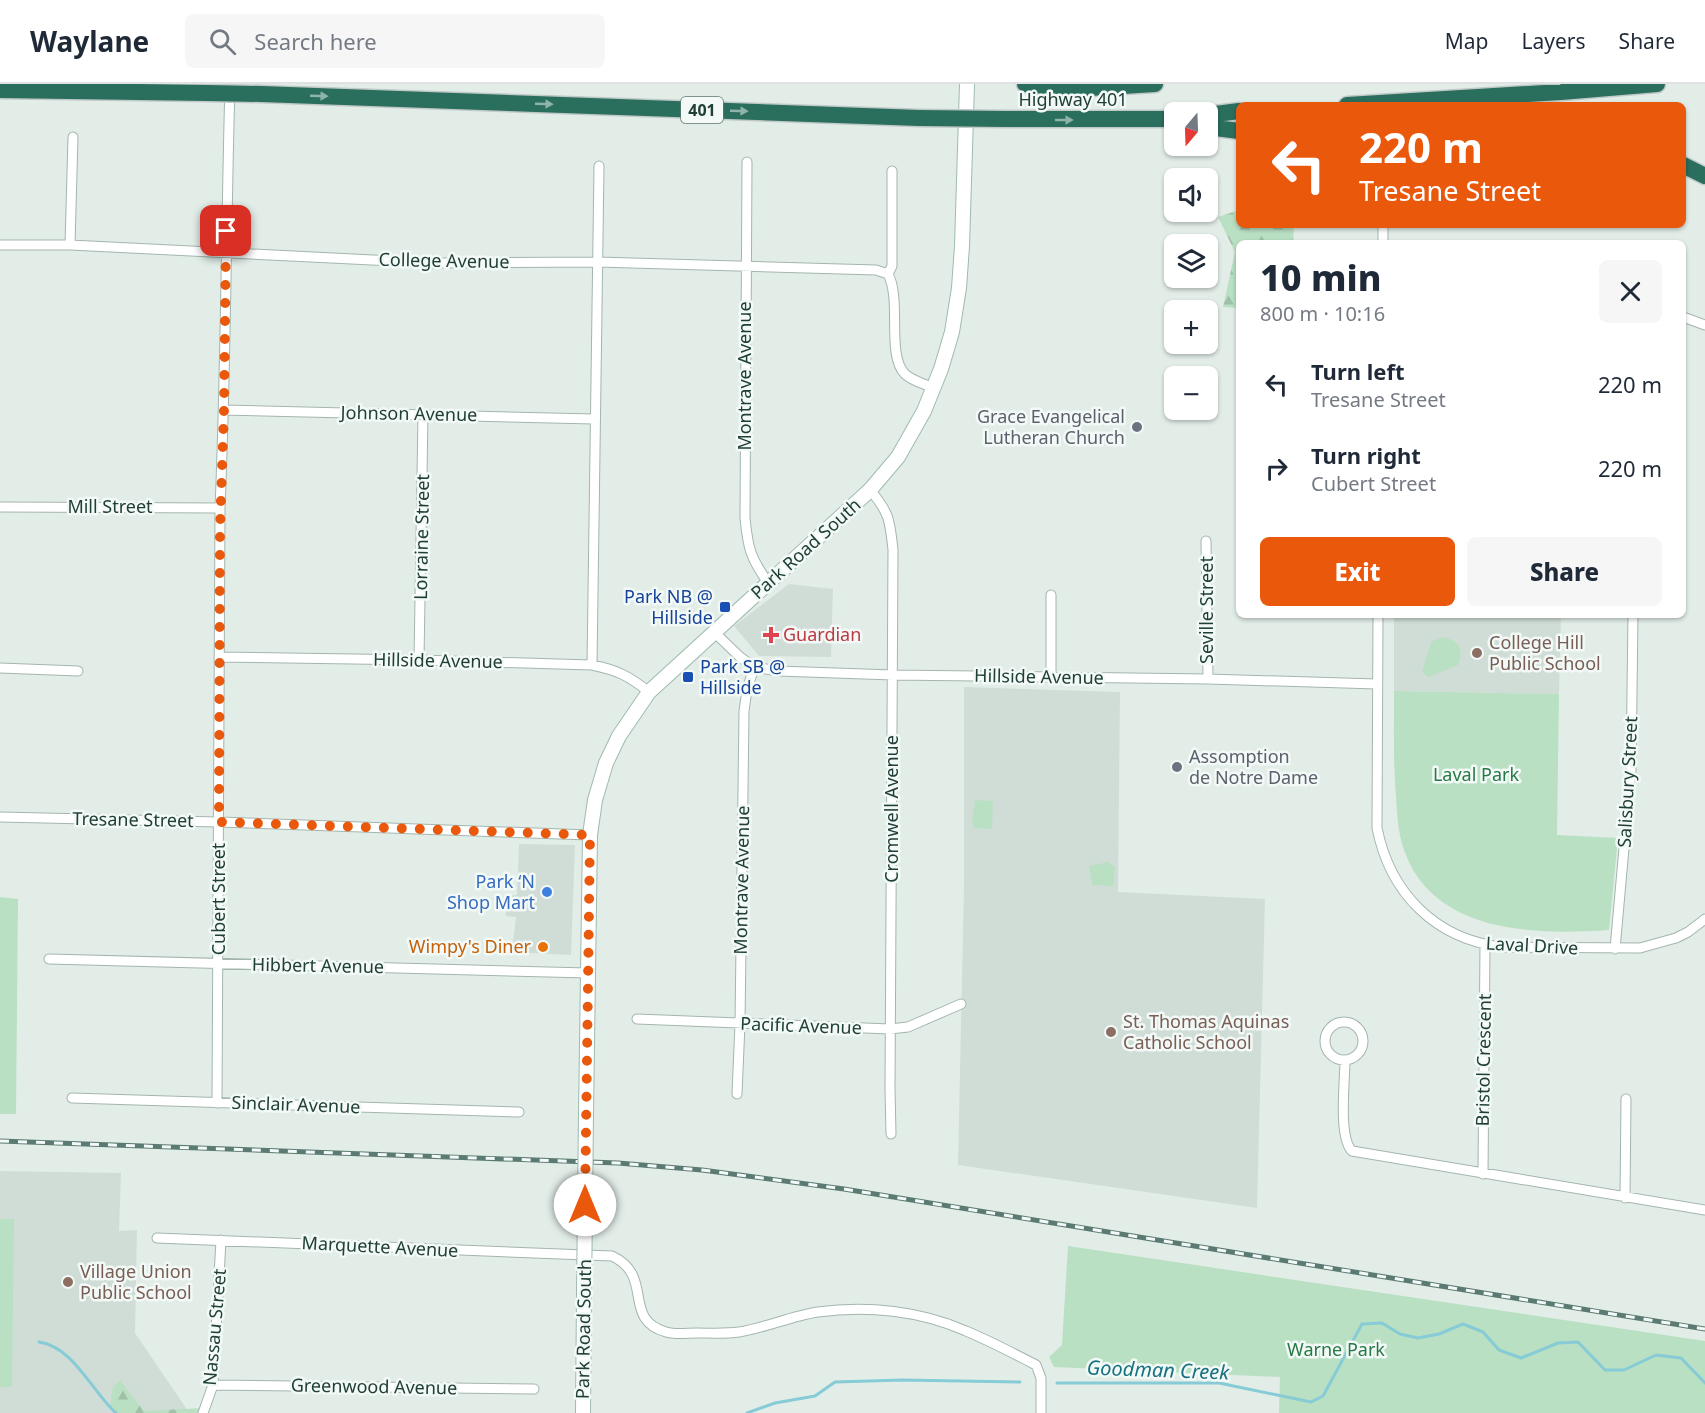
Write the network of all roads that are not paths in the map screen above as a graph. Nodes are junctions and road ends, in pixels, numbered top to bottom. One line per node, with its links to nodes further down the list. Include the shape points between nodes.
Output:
1 (230, 84): 21 (street, Cubert Street)
2 (967, 84): 27 (main road, Park Road South, via 959,288 952,332)
3 (1025, 84): 4 (highway, Highway 401, via 1074,89)
4 (1155, 84)
5 (1657, 84): 7 (highway)
6 (0, 90): 10 (highway, Highway 401 / 401, one-way to 10, bridge, via 261,94 919,118)
7 (1396, 102)
8 (1236, 111): 9 (highway)
9 (1218, 114)
10 (1164, 120)
11 (1218, 128): 12 (highway)
12 (1236, 131)
13 (73, 137): 20 (street)
14 (747, 162): 23 (street, Montrave Avenue)
15 (599, 166): 22 (street)
16 (1686, 166): 18 (highway)
17 (892, 171): 24 (street, via 892,266)
18 (1705, 176)
19 (0, 245): 20 (street, College Avenue)
20 (70, 245): 21 (street, College Avenue)
21 (225, 252): 22 (street, College Avenue, via 434,263); 28 (street, Cubert Street)
22 (597, 262): 23 (street, College Avenue); 30 (street)
23 (746, 266): 24 (street, College Avenue, via 876,270); 35 (street, Montrave Avenue, via 745,518 747,546)
24 (888, 274): 27 (street, via 894,285 896,357 904,374)
25 (1686, 318): 26 (street)
26 (1705, 325)
27 (934, 388): 31 (main road, Park Road South, via 898,457)
28 (224, 410): 29 (street, Johnson Avenue); 33 (street, Cubert Street)
29 (423, 414): 30 (street, Johnson Avenue); 41 (street, Lorraine Street)
30 (594, 419): 42 (street)
31 (870, 490): 35 (main road, Park Road South); 46 (street, Cromwell Avenue, via 890,520)
32 (0, 507): 33 (street, Mill Street)
33 (220, 508): 40 (street, Cubert Street)
34 (1206, 541): 48 (street, Seville Street)
35 (768, 584): 39 (main road, Park Road South)
36 (1051, 595): 47 (street)
37 (1378, 618): 49 (street, Laval Drive)
38 (1634, 618): 56 (street, Salisbury Street, via 1631,770)
39 (714, 632): 43 (street); 50 (main road, Park Road South)
40 (219, 657): 41 (street, Hillside Avenue); 52 (street, Cubert Street)
41 (419, 660): 42 (street, Hillside Avenue)
42 (592, 665): 50 (street, Hillside Avenue, via 622,673)
43 (754, 667): 46 (street, Hillside Avenue); 62 (street, Montrave Avenue, via 744,711)
44 (0, 668): 45 (street)
45 (78, 671)
46 (893, 675): 47 (street, Hillside Avenue); 63 (street, Cromwell Avenue)
47 (1052, 677): 48 (street, Hillside Avenue)
48 (1208, 679): 49 (street, Hillside Avenue)
49 (1377, 684): 55 (street, Laval Drive, via 1377,828 1390,871 1408,897 1436,923)
50 (649, 692): 53 (main road, Park Road South, via 606,763)
51 (0, 818): 52 (street, Tresane Street)
52 (219, 822): 53 (street, Tresane Street); 58 (street, Cubert Street)
53 (590, 835): 59 (main road, Park Road South)
54 (1705, 919): 56 (street, Laval Drive, via 1688,932 1660,944)
55 (1485, 945): 56 (street, Laval Drive); 71 (street, Bristol Crescent)
56 (1615, 949)
57 (48, 959): 58 (street, Hibbert Avenue)
58 (218, 964): 59 (street, Hibbert Avenue); 68 (street, Cubert Street)
59 (588, 973): 79 (main road, Park Road South, bridge)
60 (961, 1004): 63 (street, Pacific Avenue, via 908,1027)
61 (637, 1019): 62 (street, Pacific Avenue)
62 (740, 1024): 63 (street, Pacific Avenue); 65 (street, Montrave Avenue)
63 (890, 1029): 70 (street, Cromwell Avenue)
64 (1345, 1060): 64 (street, via 1361,1051 1364,1039 1353,1023 1341,1022 1327,1032 1324,1043 1329,1054); 71 (street, via 1347,1146 1359,1153)
65 (737, 1094)
66 (72, 1098): 68 (street, Sinclair Avenue)
67 (1626, 1099): 72 (street)
68 (217, 1103): 69 (street, Sinclair Avenue)
69 (519, 1112)
70 (891, 1134)
71 (1483, 1174): 72 (street)
72 (1624, 1198): 73 (street)
73 (1705, 1210)
74 (157, 1238): 75 (street, Marquette Avenue)
75 (221, 1240): 76 (street, Nassau Street); 80 (street, Marquette Avenue, via 603,1254 630,1268 640,1310 656,1328 671,1333 737,1333 818,1312 891,1310 965,1330 1036,1365 1041,1378)
76 (213, 1385): 77 (street, Greenwood Avenue); 78 (street, Nassau Street)
77 (534, 1389)
78 (202, 1413)
79 (583, 1413)
80 (1041, 1413)

